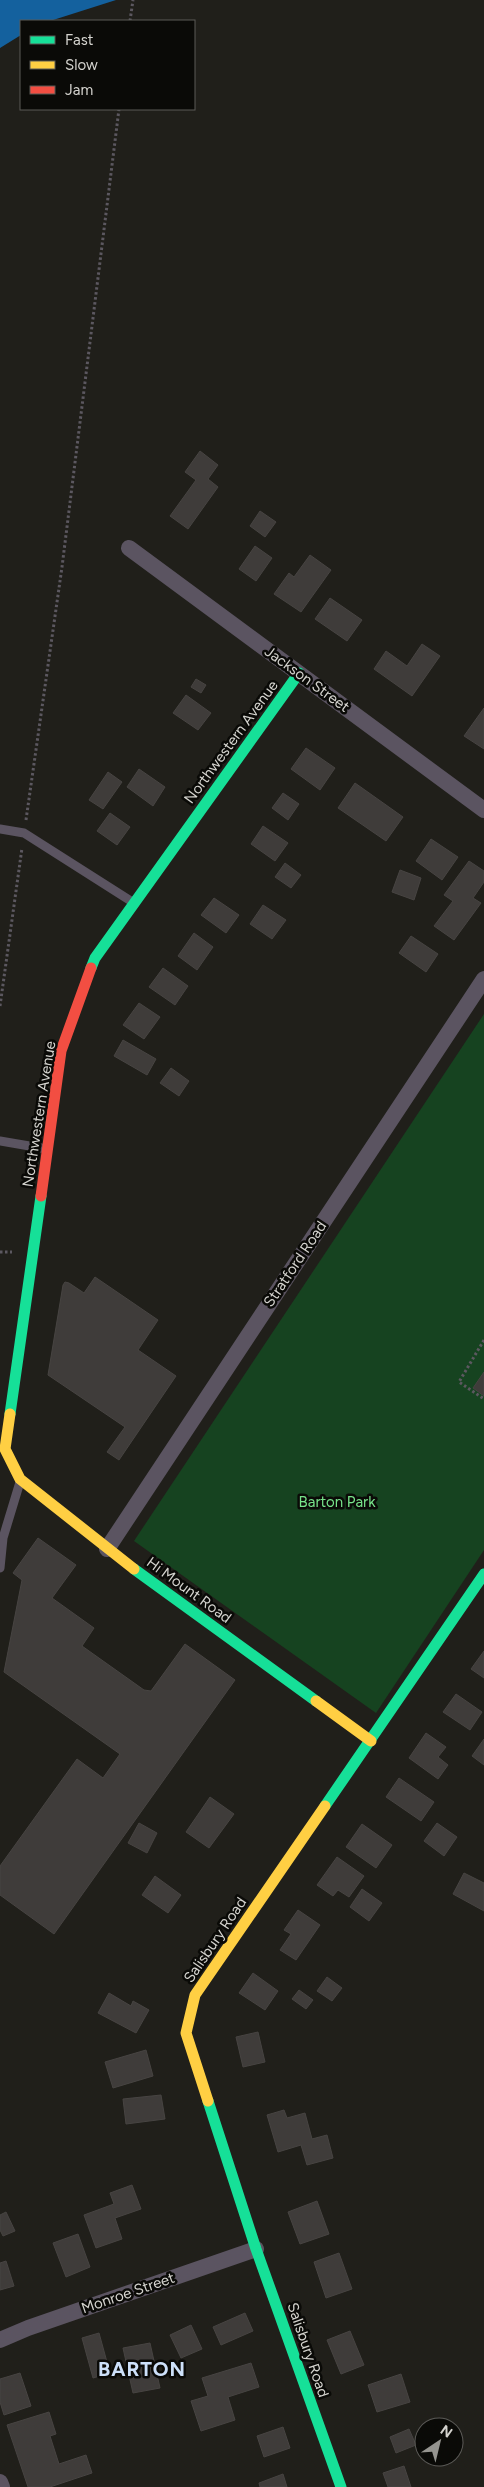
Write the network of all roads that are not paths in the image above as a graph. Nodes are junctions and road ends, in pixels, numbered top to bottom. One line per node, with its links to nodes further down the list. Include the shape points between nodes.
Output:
1 (129, 548): 2 (street, Jackson Street)
2 (299, 673): 3 (street, Jackson Street); 5 (street, Northwestern Avenue)
3 (484, 810)
4 (0, 829): 5 (lane, via 24,832)
5 (134, 903): 8 (street, Northwestern Avenue, via 95,958 61,1051)
6 (484, 979): 11 (street, Stratford Road)
7 (0, 1141): 8 (lane)
8 (48, 1149): 9 (street, Northwestern Avenue)
9 (5, 1449): 10 (street, Hi Mount Road)
10 (20, 1479): 11 (street, Hi Mount Road); 12 (lane, via 3,1538)
11 (106, 1549): 14 (street, Hi Mount Road)
12 (0, 1568)
13 (484, 1574): 14 (street, Salisbury Road)
14 (370, 1741): 15 (street, Salisbury Road, via 195,1995 186,2033)
15 (256, 2249): 16 (street, Monroe Street); 19 (street, Salisbury Road)
16 (0, 2340)
17 (0, 2482): 18 (street)
18 (2, 2487)
19 (341, 2487)

